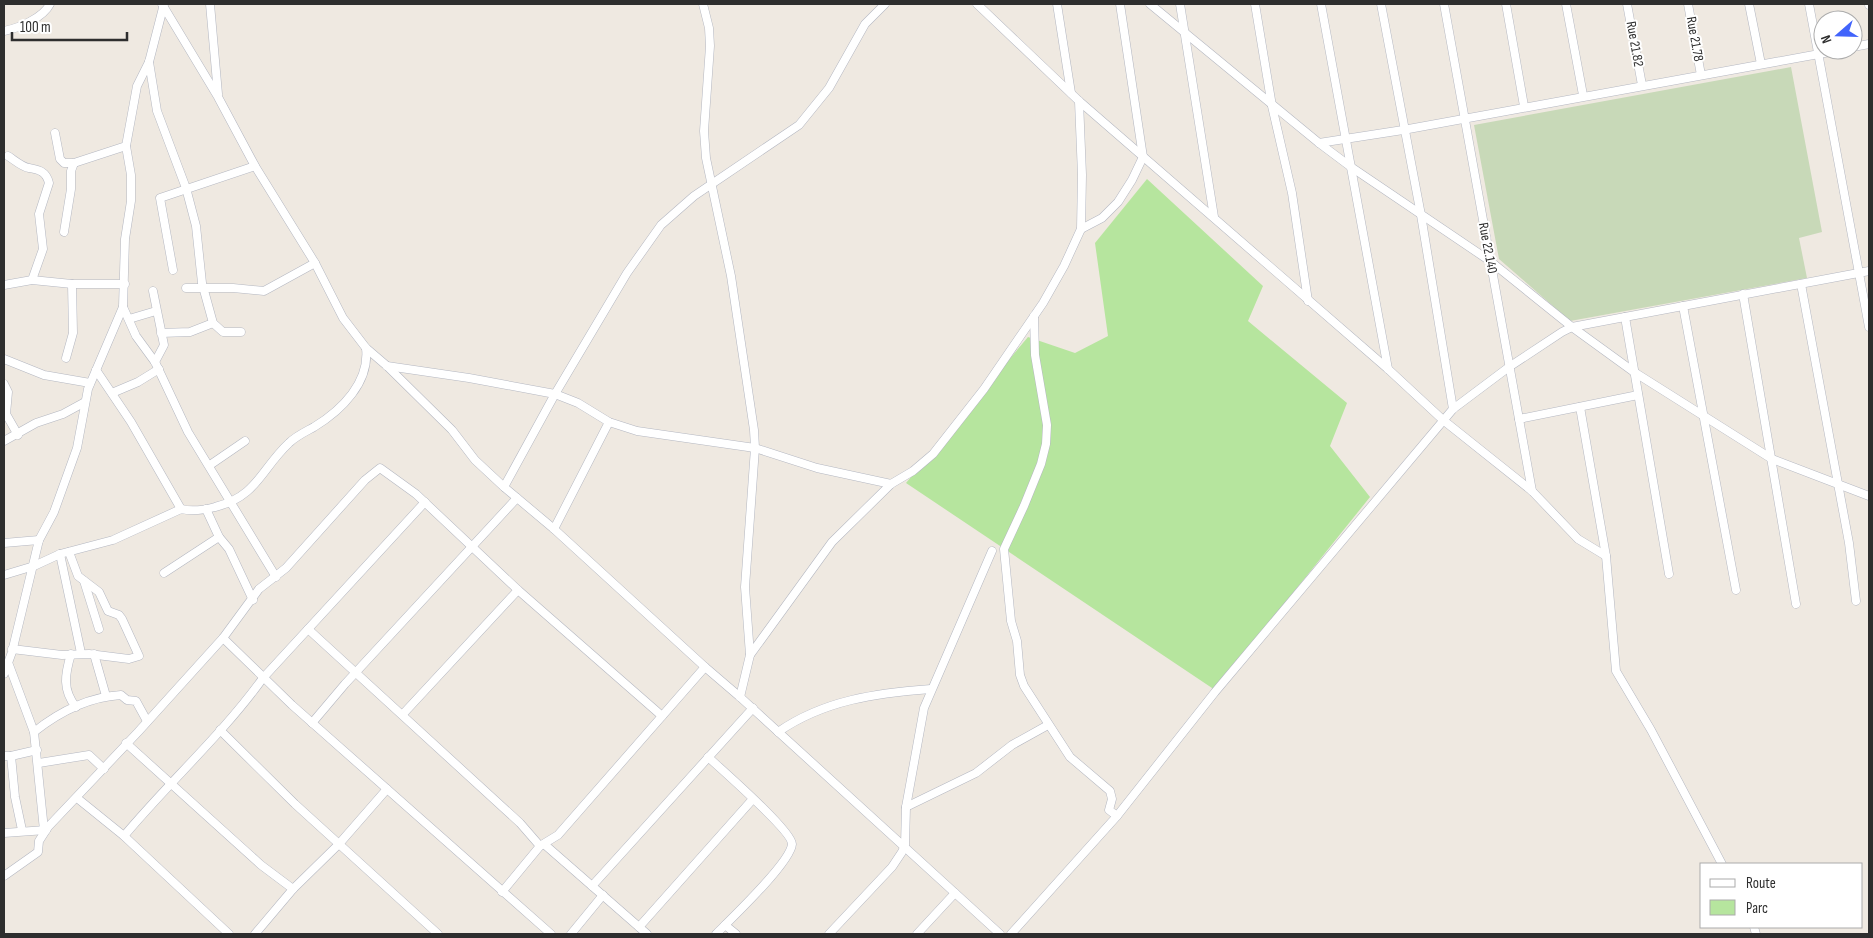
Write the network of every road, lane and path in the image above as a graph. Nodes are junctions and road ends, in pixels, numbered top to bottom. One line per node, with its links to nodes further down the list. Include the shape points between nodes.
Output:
1 (50, 4): 22 (street, via 44,13)
2 (210, 4): 32 (street)
3 (703, 4): 47 (street, via 710,46 704,131)
4 (886, 4): 47 (street, via 865,24 829,88 799,124)
5 (977, 4): 30 (street)
6 (1057, 4): 30 (street)
7 (1120, 4): 43 (street)
8 (1150, 4): 23 (street)
9 (1180, 4): 23 (street)
10 (1255, 4): 34 (street)
11 (1321, 4): 39 (street)
12 (1381, 4): 37 (street)
13 (1444, 4): 36 (street, Rue 22.140)
14 (1506, 4): 35 (street)
15 (1566, 4): 31 (street)
16 (1627, 4): 29 (street, Rue 21.82)
17 (1688, 4): 28 (street, Rue 21.78)
18 (1749, 4): 27 (street)
19 (1809, 4): 21 (street)
20 (163, 5): 26 (street); 32 (street)
21 (1813, 24)
22 (4, 31)
23 (1185, 31): 34 (street); 50 (street)
24 (1813, 56): 27 (street)
25 (1820, 60): 57 (street)
26 (148, 62): 41 (street, via 137,86); 48 (street, via 156,111)
27 (1761, 64): 28 (street)
28 (1701, 75): 29 (street)
29 (1642, 85): 31 (street)
30 (1071, 93): 33 (street)
31 (1583, 95): 35 (street)
32 (218, 97): 45 (street)
33 (1079, 101): 43 (street); 51 (street)
34 (1272, 106): 40 (street); 67 (street, via 1292,194)
35 (1524, 106): 36 (street)
36 (1463, 118): 37 (street); 53 (street, Rue 22.140)
37 (1403, 130): 39 (street); 49 (street)
38 (55, 132): 44 (street, via 60,159 64,163)
39 (1345, 139): 40 (street); 46 (street)
40 (1319, 143): 46 (street)
41 (126, 146): 44 (street); 60 (street, via 131,201 125,239)
42 (8, 156): 58 (street, via 29,168 40,170 49,183 39,214 43,249)
43 (1143, 157): 50 (street); 51 (street, via 1118,202 1102,218)
44 (74, 163): 52 (street)
45 (255, 166): 48 (street); 54 (street)
46 (1351, 167): 49 (street); 85 (street)
47 (712, 183): 91 (street, via 661,225 627,273); 103 (street, via 743,350)
48 (186, 188): 55 (street, via 159,199); 64 (street, via 196,226)
49 (1421, 215): 53 (street); 95 (street)
50 (1214, 217): 67 (street)
51 (1081, 229): 71 (street, via 1064,266)
52 (64, 232)
53 (1490, 261): 76 (street); 84 (street, Rue 22.140)
54 (315, 263): 64 (street, via 264,291); 79 (street, via 344,318)
55 (172, 270)
56 (1869, 271): 57 (street)
57 (1859, 273): 61 (street); 75 (street)
58 (32, 280): 59 (street); 62 (street)
59 (72, 284): 60 (street); 80 (street, via 73,332)
60 (125, 284): 69 (street)
61 (1801, 284): 66 (street); 107 (street)
62 (4, 285)
63 (186, 288): 64 (street)
64 (204, 289): 74 (street)
65 (153, 291): 70 (street)
66 (1743, 294): 68 (street); 104 (street)
67 (1308, 301): 85 (street)
68 (1683, 306): 72 (street); 96 (street)
69 (123, 307): 73 (street); 86 (street)
70 (156, 311): 73 (street); 78 (street)
71 (1034, 316): 106 (street, via 984,389 933,454); 158 (street, via 1034,355 1047,425 1046,444 1028,498 1004,549 1003,560 1020,675)
72 (1625, 317): 76 (street); 87 (street)
73 (129, 319): 82 (street)
74 (213, 323): 77 (street, via 223,332); 78 (street, via 190,332)
75 (1869, 327)
76 (1572, 328): 84 (street); 87 (street)
77 (241, 332)
78 (161, 333): 82 (street, via 164,345)
79 (366, 348): 83 (street); 113 (street, via 364,371 342,408 288,444 258,483)
80 (66, 358)
81 (4, 359): 88 (street, via 44,375)
82 (157, 365): 90 (street, via 138,382); 105 (street, via 188,432)
83 (387, 366): 91 (street); 108 (street, via 452,430 475,460)
84 (1509, 367): 95 (street); 97 (street, Rue 22.140)
85 (1388, 369): 98 (street)
86 (96, 370): 88 (street); 90 (street)
87 (1634, 372): 92 (street); 96 (street)
88 (90, 383): 93 (street)
89 (4, 384): 100 (street, via 8,392 6,414)
90 (112, 393): 114 (street)
91 (555, 394): 99 (street); 108 (street)
92 (1638, 395): 94 (street); 127 (street)
93 (84, 402): 100 (street, via 63,414 36,423); 118 (street, via 77,448 54,512)
94 (1580, 407): 97 (street); 124 (street)
95 (1453, 409): 98 (street)
96 (1703, 416): 104 (street); 132 (street)
97 (1519, 419): 109 (street, Rue 22.140)
98 (1443, 420): 109 (street); 173 (street, via 1215,692)
99 (609, 422): 103 (street, via 637,431); 116 (street)
100 (18, 435): 101 (street)
101 (4, 441)
102 (245, 441): 105 (street)
103 (755, 448): 106 (street, via 817,468); 143 (street, via 745,587)
104 (1772, 459): 107 (street); 135 (street)
105 (210, 465): 113 (street)
106 (891, 484): 143 (street, via 832,542)
107 (1837, 485): 110 (street); 134 (street)
108 (504, 488): 111 (street)
109 (1532, 491): 124 (street, via 1578,539)
110 (1869, 496)
111 (517, 498): 116 (street); 120 (street)
112 (425, 502): 120 (street); 129 (street, via 380,468 365,480); 137 (street)
113 (231, 503): 115 (street); 129 (street)
114 (181, 509): 115 (street); 122 (street, via 113,540)
115 (206, 510): 117 (street)
116 (554, 529): 145 (street)
117 (219, 537): 126 (street); 133 (street, via 229,549)
118 (39, 540): 119 (street); 125 (street)
119 (4, 543)
120 (473, 547): 131 (street); 146 (street)
121 (992, 551): 149 (street)
122 (69, 552): 123 (street); 130 (street, via 77,574)
123 (60, 554): 125 (street); 140 (street)
124 (1606, 556): 181 (street, via 1616,671)
125 (34, 566): 128 (street); 139 (street)
126 (164, 573)
127 (1668, 574)
128 (4, 575)
129 (276, 577): 133 (street, via 259,589)
130 (84, 581): 136 (street); 142 (street, via 99,592 108,611 119,615 139,655 129,660)
131 (518, 590): 154 (street); 155 (street)
132 (1736, 590)
133 (253, 600): 138 (street)
134 (1856, 601)
135 (1796, 604)
136 (99, 629)
137 (308, 629): 146 (street); 148 (street)
138 (223, 638): 148 (street); 156 (street)
139 (9, 651): 141 (street); 144 (street)
140 (81, 653): 141 (street); 142 (street)
141 (71, 654): 152 (street, via 65,680 68,694)
142 (94, 654): 150 (street)
143 (750, 656): 151 (street)
144 (9, 665): 147 (street); 160 (street)
145 (705, 667): 151 (street); 155 (street)
146 (356, 673): 154 (street); 157 (street)
147 (4, 674)
148 (263, 678): 157 (street); 159 (street)
149 (931, 689): 161 (street, via 839,702 810,713); 172 (street)
150 (106, 696): 152 (street); 156 (street, via 121,695 136,701)
151 (740, 697): 153 (street)
152 (76, 707): 160 (street, via 53,716)
153 (752, 708): 161 (street); 165 (street)
154 (403, 714): 179 (street)
155 (662, 716): 179 (street, via 558,835)
156 (147, 721): 162 (street)
157 (312, 723): 169 (street)
158 (1048, 725): 172 (street, via 1012,745 976,773); 173 (street, via 1070,757 1110,791 1109,810)
159 (220, 730): 168 (street); 178 (street)
160 (34, 732): 163 (street)
161 (778, 732): 180 (street)
162 (126, 743): 167 (street); 168 (street)
163 (37, 750): 164 (street); 166 (street)
164 (7, 756): 174 (street)
165 (708, 757): 171 (street); 183 (street)
166 (38, 764): 167 (street, via 89,755); 175 (street)
167 (104, 769): 170 (street)
168 (170, 784): 177 (street); 184 (street)
169 (387, 789): 178 (street); 185 (street)
170 (78, 798): 175 (street); 177 (street)
171 (752, 800): 188 (street, via 785,829 792,844 783,863); 189 (street)
172 (906, 807): 180 (street)
173 (1117, 816): 201 (street)
174 (22, 830): 175 (street); 176 (street)
175 (45, 830): 182 (street, via 38,852)
176 (4, 833)
177 (124, 836): 190 (street)
178 (339, 844): 184 (street); 192 (street)
179 (542, 845): 183 (street); 185 (street)
180 (905, 845): 186 (street); 198 (street, via 892,867)
181 (1721, 863)
182 (4, 876)
183 (592, 886): 187 (street)
184 (293, 890): 191 (street)
185 (502, 892): 193 (street)
186 (955, 893): 199 (street); 200 (street)
187 (604, 895): 189 (street); 194 (street)
188 (725, 925): 196 (street); 197 (street)
189 (639, 927): 195 (street)
190 (228, 934)
191 (255, 934)
192 (438, 934)
193 (551, 934)
194 (571, 934)
195 (647, 934)
196 (716, 934)
197 (736, 934)
198 (829, 934)
199 (917, 934)
200 (1000, 934)
201 (1011, 934)

